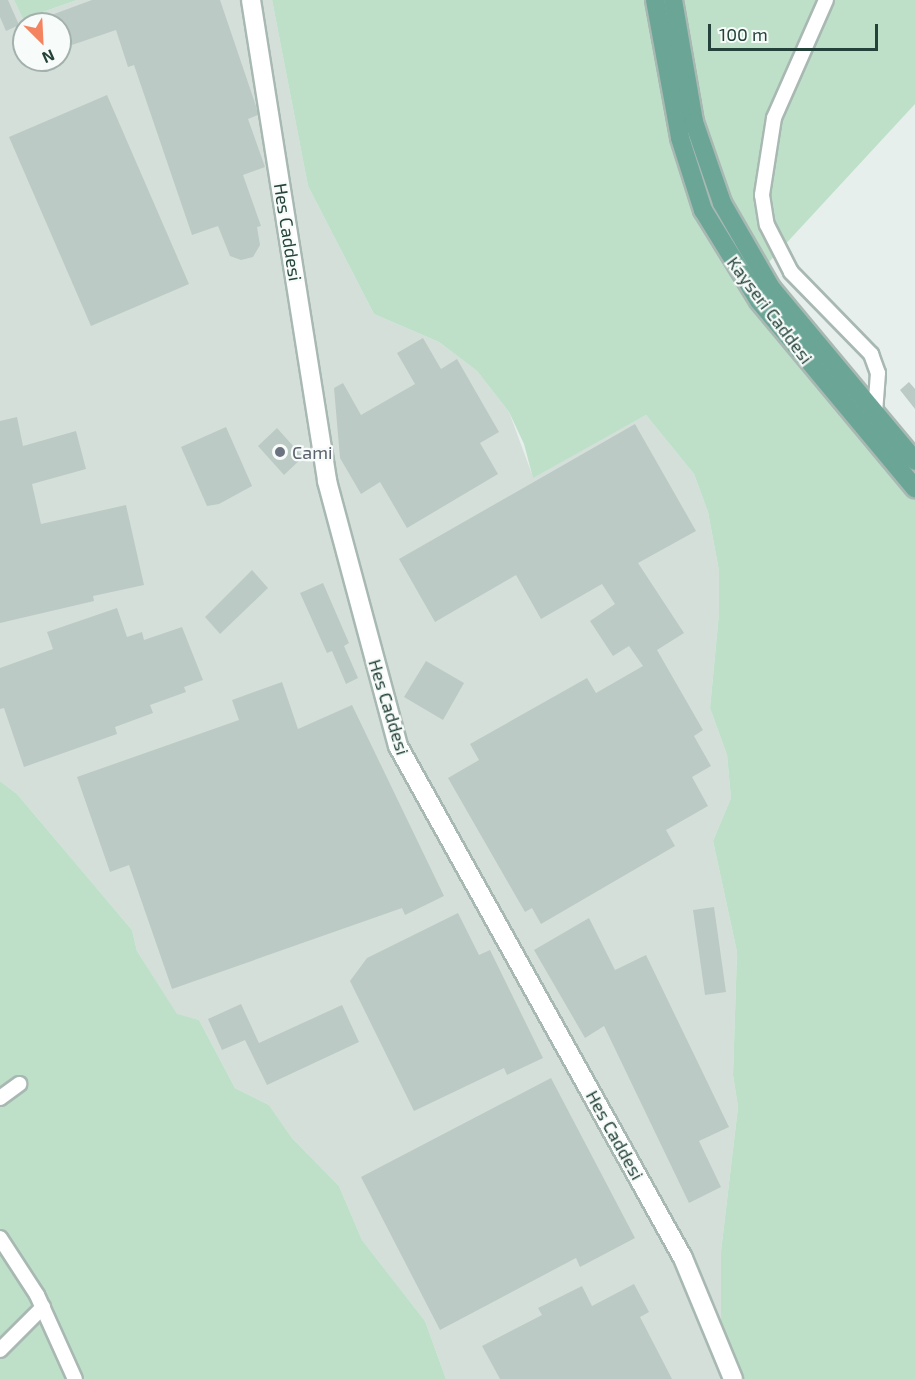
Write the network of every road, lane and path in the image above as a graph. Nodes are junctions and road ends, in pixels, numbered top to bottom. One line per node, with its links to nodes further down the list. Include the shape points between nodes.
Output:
1 (250, 0): 14 (street, Hes Caddesi, via 327,481 398,746 683,1258)
2 (655, 0): 7 (main road, Kayseri Caddesi, via 680,138 703,210 759,301)
3 (673, 0): 5 (main road, Kayseri Caddesi, via 694,122 722,203 771,288)
4 (826, 0): 5 (street, via 774,118 762,195 767,225 791,272 871,354 880,393)
5 (875, 413): 6 (main road, Kayseri Caddesi)
6 (915, 461)
7 (915, 488)
8 (19, 1084): 9 (street)
9 (0, 1098)
10 (0, 1238): 11 (street)
11 (43, 1306): 12 (street); 13 (street)
12 (0, 1350)
13 (75, 1379)
14 (733, 1379)

